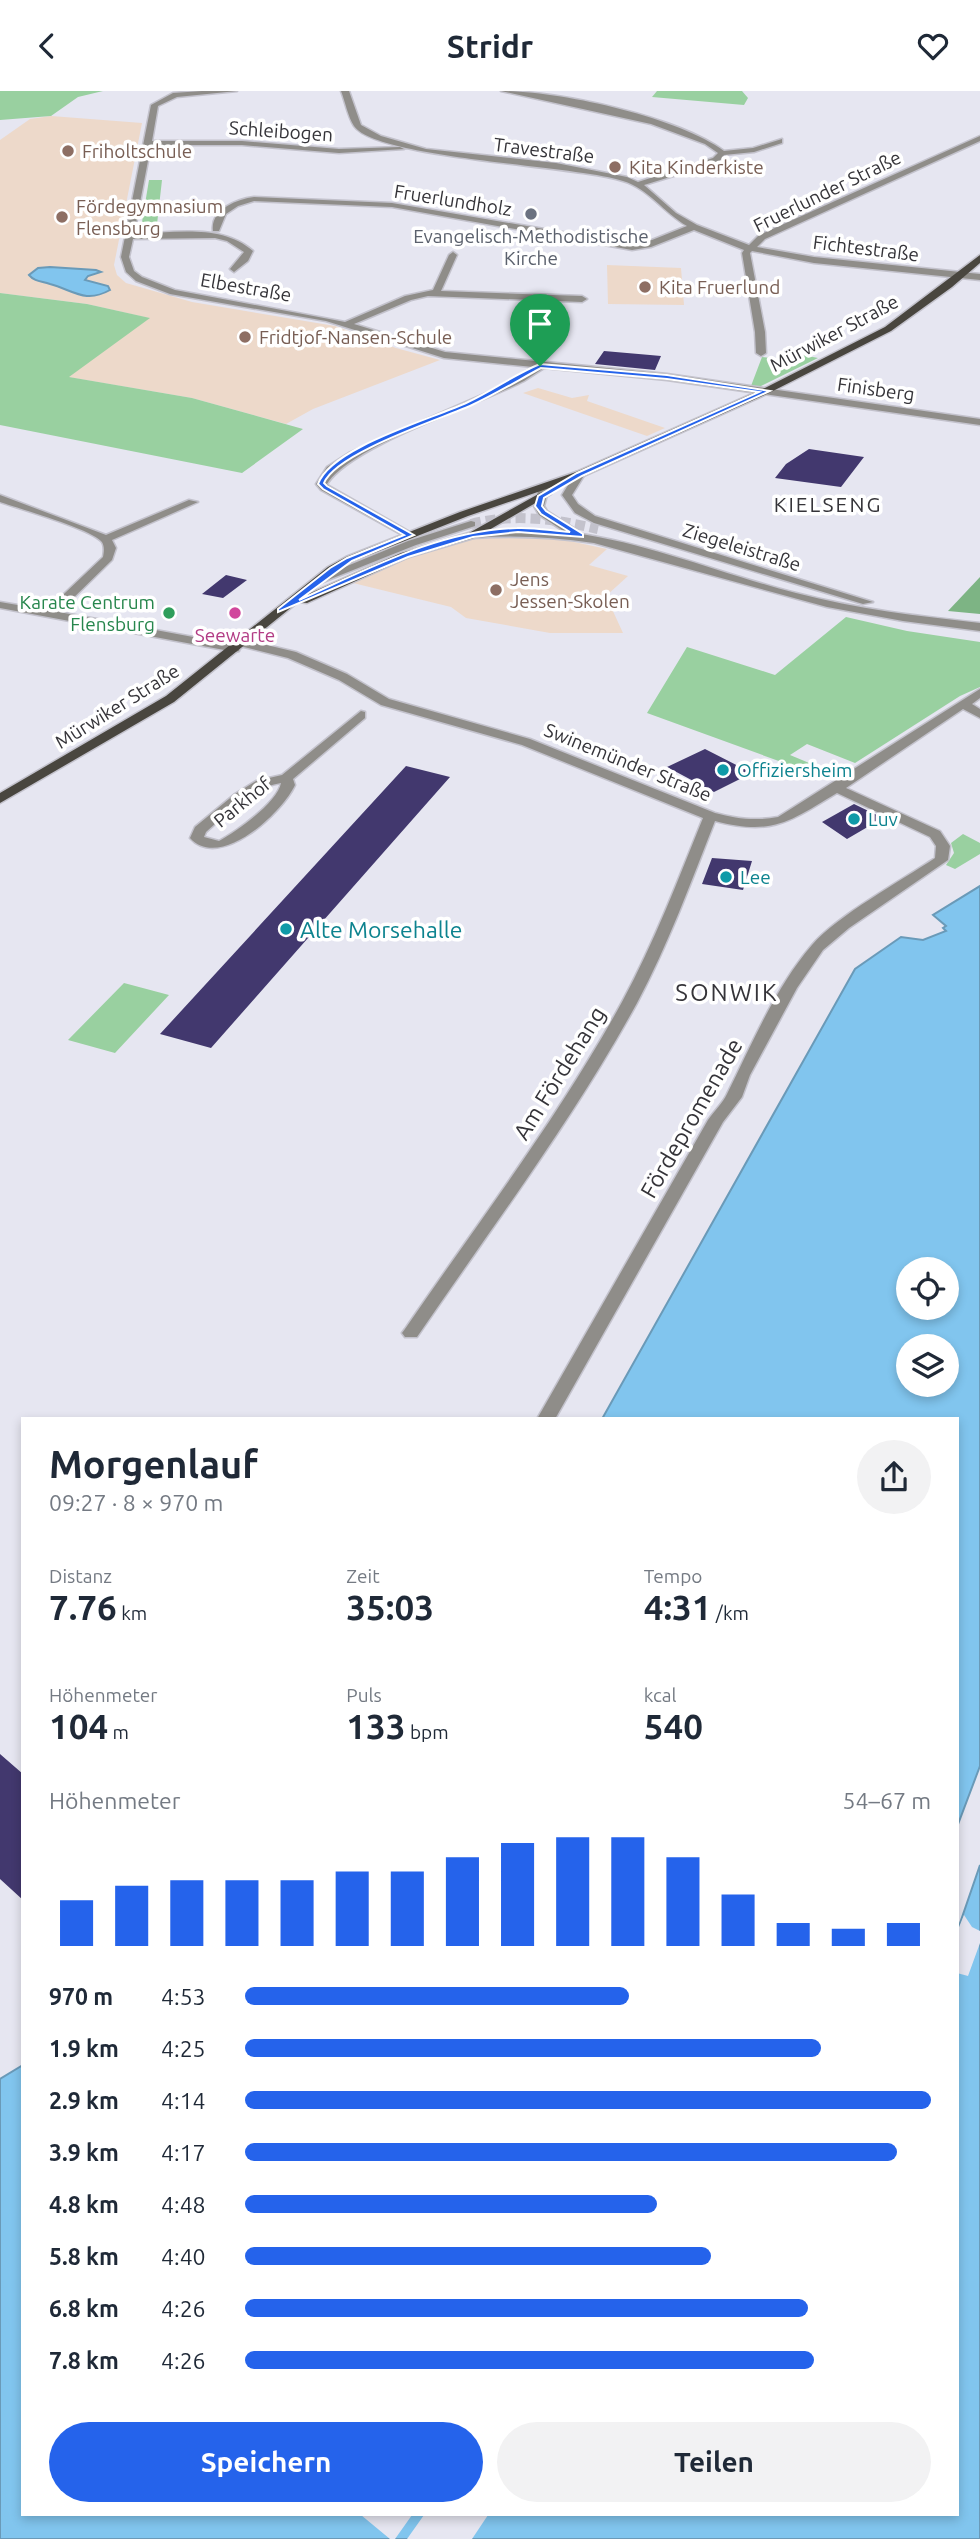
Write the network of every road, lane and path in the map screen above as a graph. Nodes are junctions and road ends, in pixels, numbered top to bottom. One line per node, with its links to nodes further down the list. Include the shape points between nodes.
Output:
1 (233, 91): 6 (street)
2 (345, 91): 11 (street, Travestraße, via 358,126)
3 (505, 91): 7 (street)
4 (583, 92): 7 (street)
5 (157, 95): 6 (street)
6 (167, 97): 10 (street, Elbestraße, via 155,105)
7 (572, 102): 12 (street, via 690,134)
8 (980, 138): 17 (street, Fruerlunder Straße, via 762,237)
9 (779, 141): 12 (street, via 754,150)
10 (149, 143): 11 (street, Schleibogen, via 235,142 352,152); 16 (street, Elbestraße)
11 (410, 148): 13 (street, Travestraße, via 565,166)
12 (722, 153): 13 (street, via 716,160)
13 (640, 184): 14 (street, Travestraße, via 673,215)
14 (694, 227): 15 (street, Fruerlundholz, via 648,246 632,247 392,205 254,199 236,204 217,221); 17 (street, Travestraße)
15 (216, 229)
16 (128, 237): 20 (street, via 222,236 249,251); 25 (street, Elbestraße, via 125,257 131,272 153,285)
17 (748, 248): 21 (street, Fichtestraße); 26 (street, Fruerlunder Straße)
18 (453, 255): 23 (street)
19 (980, 258): 21 (main road, Mürwiker Straße)
20 (234, 269)
21 (963, 275): 22 (street, Fichtestraße); 28 (main road, Mürwiker Straße, via 888,330)
22 (980, 277)
23 (436, 293): 24 (street); 25 (street, via 408,298)
24 (582, 299)
25 (346, 324): 27 (street, Elbestraße, via 444,355)
26 (761, 353)
27 (540, 366): 28 (street, Finisberg); 37 (street, via 469,404 370,446 324,474 321,484 325,488)
28 (766, 391): 29 (street, Finisberg); 30 (main road, Mürwiker Straße)
29 (980, 422)
30 (580, 474): 31 (main road, Mürwiker Straße); 32 (main road, Mürwiker Straße); 44 (street, Ziegeleistraße, via 567,495 569,503 610,526)
31 (564, 480): 32 (street); 37 (main road, Mürwiker Straße)
32 (540, 497): 35 (main road, Mürwiker Straße); 38 (street, Ziegeleistraße, via 543,513)
33 (0, 498): 39 (street)
34 (193, 502): 39 (street)
35 (472, 529): 38 (street, Ziegeleistraße); 40 (street, Ziegeleistraße, via 412,543); 42 (main road, Mürwiker Straße)
36 (598, 529): 44 (street, Ziegeleistraße, via 837,600)
37 (410, 535): 40 (main road, Mürwiker Straße, via 350,559)
38 (580, 535): 44 (street, Ziegeleistraße, via 790,595)
39 (106, 539): 43 (street, via 108,558)
40 (319, 580): 42 (main road, Mürwiker Straße)
41 (0, 605): 43 (street, Swinemünder Straße)
42 (281, 611): 46 (main road, Mürwiker Straße)
43 (50, 614): 46 (street, Swinemünder Straße)
44 (941, 623): 45 (street, Ziegeleistraße)
45 (980, 627)
46 (238, 645): 48 (street, Swinemünder Straße, via 292,655); 53 (main road, Mürwiker Straße, via 142,717)
47 (980, 693): 49 (street, Swinemünder Straße)
48 (385, 702): 51 (street, Parkhof); 54 (street, Swinemünder Straße, via 526,742)
49 (963, 704): 50 (street); 52 (street, Swinemünder Straße)
50 (980, 713)
51 (286, 778): 51 (street, Parkhof, via 287,791 282,798 228,841 211,845 197,838 200,830 252,787)
52 (836, 788): 54 (street, Swinemünder Straße, via 782,820 737,823); 56 (street, Fördepromenade, via 935,834 944,844 941,860 818,947 790,988 734,1097 716,1120)
53 (0, 799)
54 (710, 816): 55 (street, Am Fördehang, via 624,1012 550,1135)
55 (411, 1333)
56 (547, 1417)

